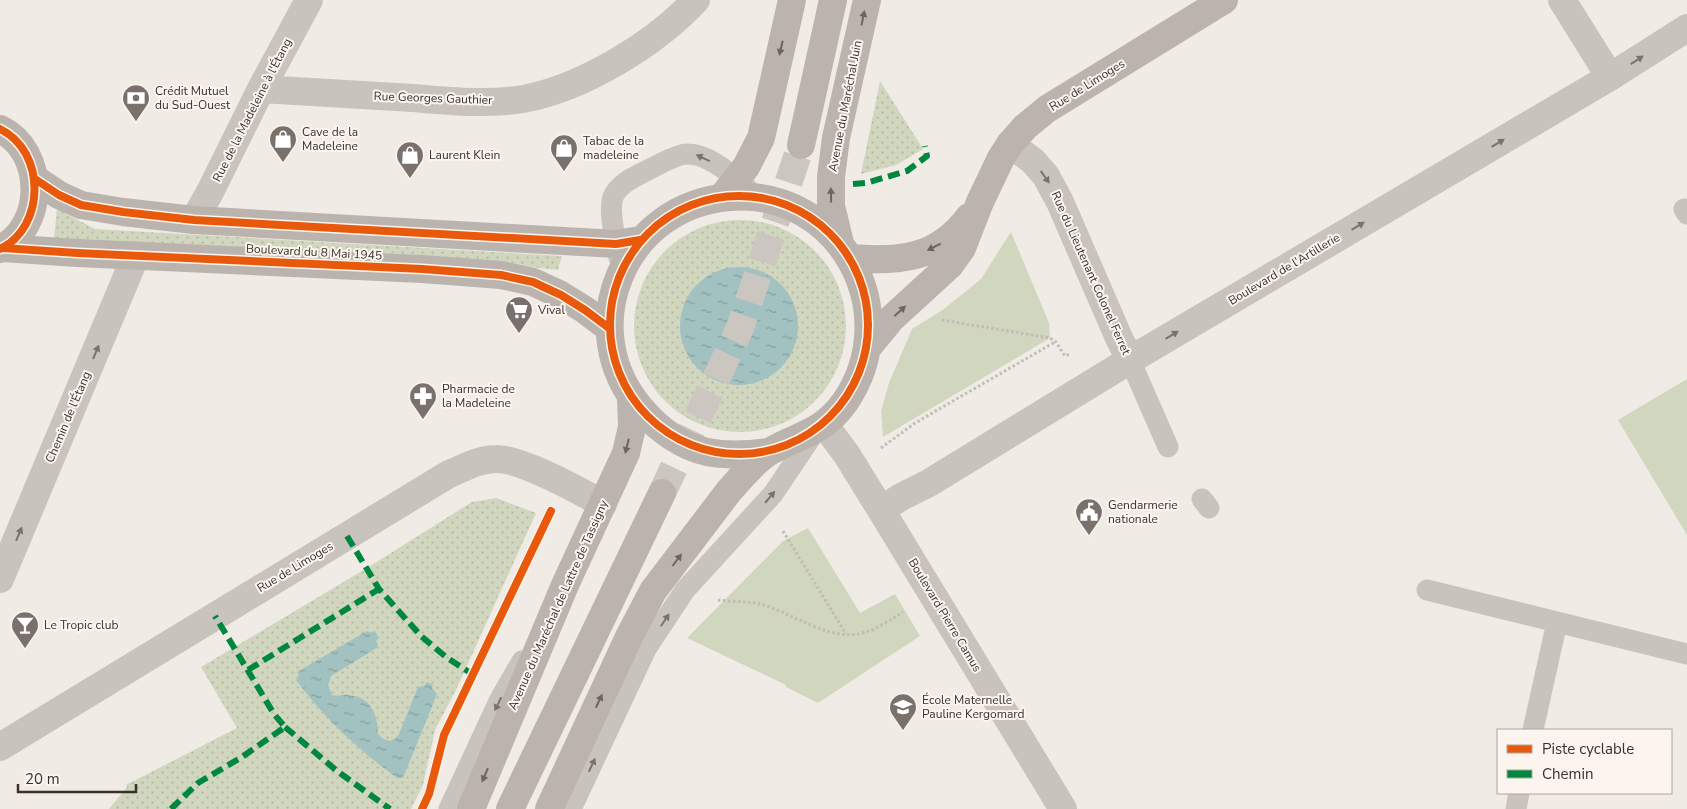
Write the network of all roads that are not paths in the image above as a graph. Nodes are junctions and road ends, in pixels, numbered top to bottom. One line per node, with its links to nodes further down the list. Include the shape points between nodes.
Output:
1 (309, 0): 10 (street, Rue de la Madeleine à l'Étang)
2 (696, 0): 10 (street, Rue Georges Gauthier, via 680,17 620,60 564,88 523,99 480,102)
3 (792, 0): 15 (main road, one-way to 15, via 761,138 746,167)
4 (833, 0): 13 (main road)
5 (866, 0): 20 (main road, Avenue du Maréchal Juin, one-way to 5, via 831,206 831,177 836,138)
6 (1224, 0): 12 (main road, Rue de Limoges, via 1047,110)
7 (1562, 0): 9 (street)
8 (1687, 28): 9 (street, Boulevard de l'Artillerie, one-way to 8)
9 (1610, 77): 24 (street, Boulevard de l'Artillerie, one-way to 9)
10 (261, 89): 17 (street, Rue de la Madeleine à l'Étang)
11 (0, 129): 14 (main road, via 18,143 29,160)
12 (1010, 144): 16 (main road, Rue de Limoges); 24 (street, Rue du Lieutenant Colonel Ferret, one-way to 24, via 1033,161 1050,182)
13 (801, 145)
14 (35, 179): 17 (main road, Boulevard du 8 Mai 1945, via 58,195 82,205); 19 (main road, via 35,199 29,218 19,235)
15 (739, 191): 18 (main road, via 683,208); 18 (lane, one-way to 18, via 704,157 682,155 667,160 617,189 611,210); 20 (main road, via 788,205 816,221)
16 (980, 202): 20 (main road, Rue de Limoges, one-way to 20, via 952,236 934,248 907,258 877,260); 23 (main road, Rue de Limoges, one-way to 16, via 891,319 950,265 962,248)
17 (194, 220): 18 (main road, Boulevard du 8 Mai 1945)
18 (628, 242): 22 (main road, via 612,298)
19 (2, 248): 21 (main road, Boulevard du 8 Mai 1945)
20 (845, 251): 23 (main road, Avenue du Maréchal Juin, via 860,279 866,300 870,321)
21 (136, 255): 22 (main road, Boulevard du 8 Mai 1945, via 501,275 533,282 562,295); 32 (street, Chemin de l'Étang, one-way to 21)
22 (609, 328): 25 (main road, via 614,360)
23 (868, 348): 26 (main road, via 858,378 844,403)
24 (1130, 360): 27 (lane); 31 (street, Boulevard de l'Artillerie)
25 (631, 398): 28 (main road, via 652,422 677,440 706,451 737,456); 30 (main road, Avenue du Maréchal de Lattre de Tassigny, one-way to 30, via 632,428 626,453)
26 (820, 427): 28 (main road); 31 (street, Boulevard Pierre Camus, via 847,455); 44 (lane, one-way to 26, via 646,649 685,590 773,494)
27 (1168, 447)
28 (768, 452): 43 (main road, one-way to 28, via 629,637 654,591 728,491)
29 (662, 493): 42 (main road)
30 (602, 504): 33 (main road, Avenue du Maréchal de Lattre de Tassigny); 38 (street, Rue de Limoges, via 514,462 497,459 476,462 440,480)
31 (882, 510): 45 (street, Boulevard Pierre Camus)
32 (0, 579)
33 (565, 585): 40 (lane, one-way to 40, via 500,699); 41 (main road, Avenue du Maréchal de Lattre de Tassigny, one-way to 41)
34 (1427, 590): 35 (lane)
35 (1557, 622): 36 (lane); 37 (lane)
36 (1687, 654)
37 (1533, 729)
38 (0, 747)
39 (1519, 794): 46 (lane)
40 (449, 809)
41 (471, 809)
42 (510, 809)
43 (549, 809)
44 (571, 809)
45 (1063, 809)
46 (1516, 809)

